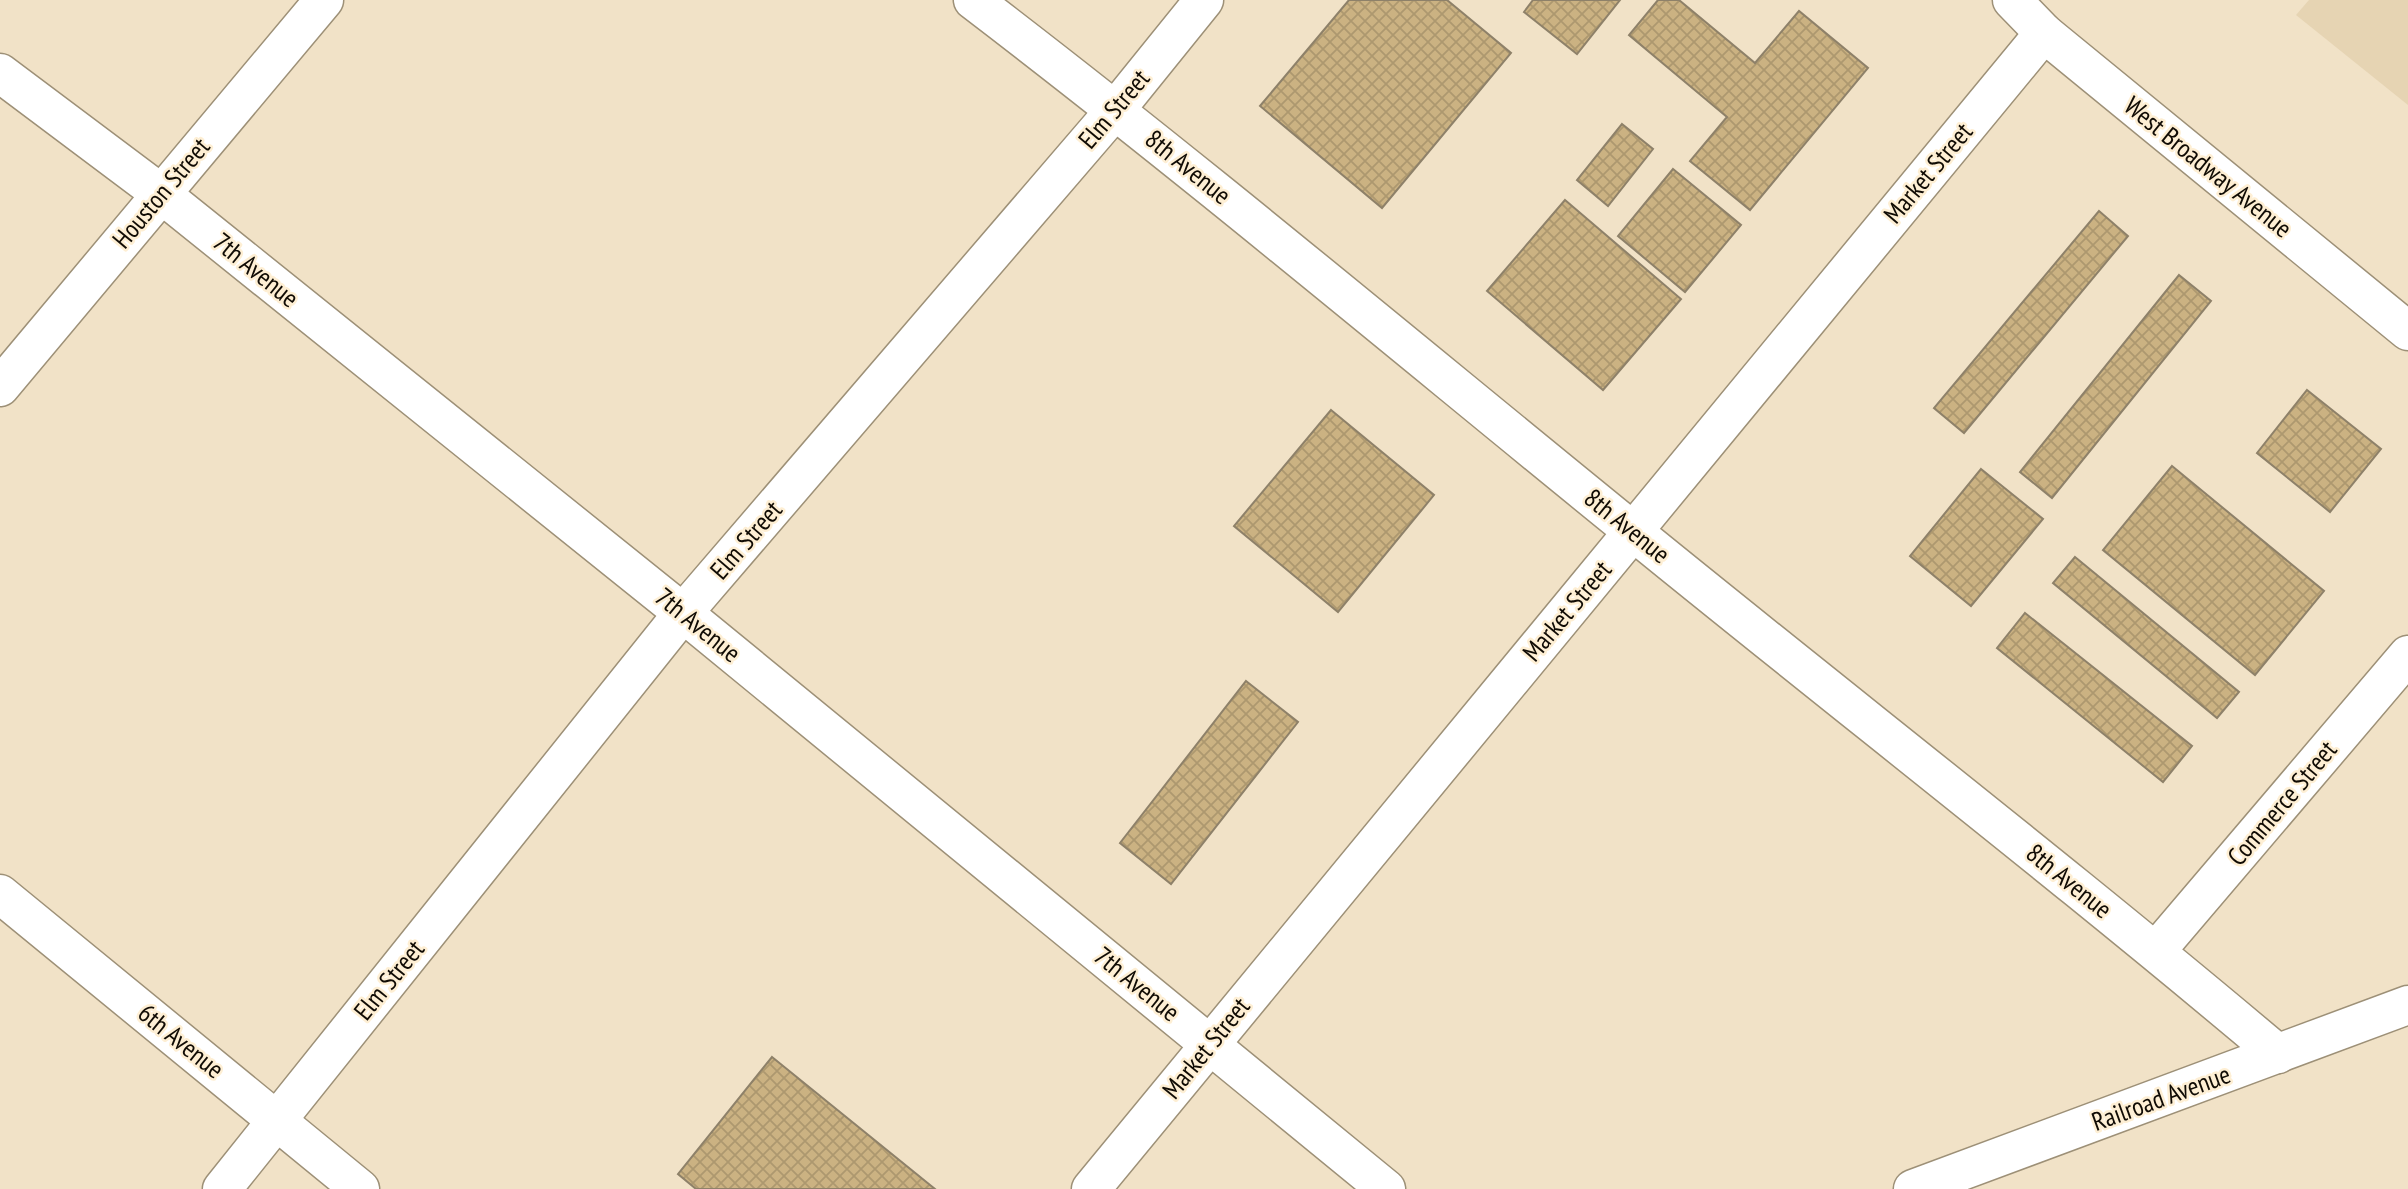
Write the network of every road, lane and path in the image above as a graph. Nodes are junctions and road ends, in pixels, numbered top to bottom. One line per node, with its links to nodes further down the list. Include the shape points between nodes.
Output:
1 (324, 0): 8 (street, Houston Street)
2 (973, 0): 7 (street, 8th Avenue)
3 (1204, 0): 7 (street, Elm Street)
4 (2012, 0): 5 (street, West Broadway Avenue)
5 (2044, 33): 9 (street, West Broadway Avenue); 11 (street, Market Street)
6 (0, 74): 8 (street, 7th Avenue)
7 (1116, 109): 11 (street, 8th Avenue); 12 (street, Elm Street)
8 (160, 193): 10 (street, Houston Street); 12 (street, 7th Avenue)
9 (2408, 331)
10 (0, 387)
11 (1633, 531): 15 (street, 8th Avenue); 17 (street, Market Street)
12 (683, 613): 17 (street, 7th Avenue); 19 (street, Elm Street)
13 (2408, 654): 15 (street, Commerce Street)
14 (0, 894): 19 (street, 6th Avenue)
15 (2156, 951): 18 (street, 8th Avenue)
16 (2408, 1005): 18 (street, Railroad Avenue)
17 (1210, 1044): 22 (street, Market Street); 23 (street, 7th Avenue)
18 (2278, 1054): 24 (street, Railroad Avenue)
19 (277, 1119): 20 (street, Elm Street); 21 (street, 6th Avenue)
20 (222, 1189)
21 (360, 1189)
22 (1091, 1189)
23 (1386, 1189)
24 (1913, 1189)

